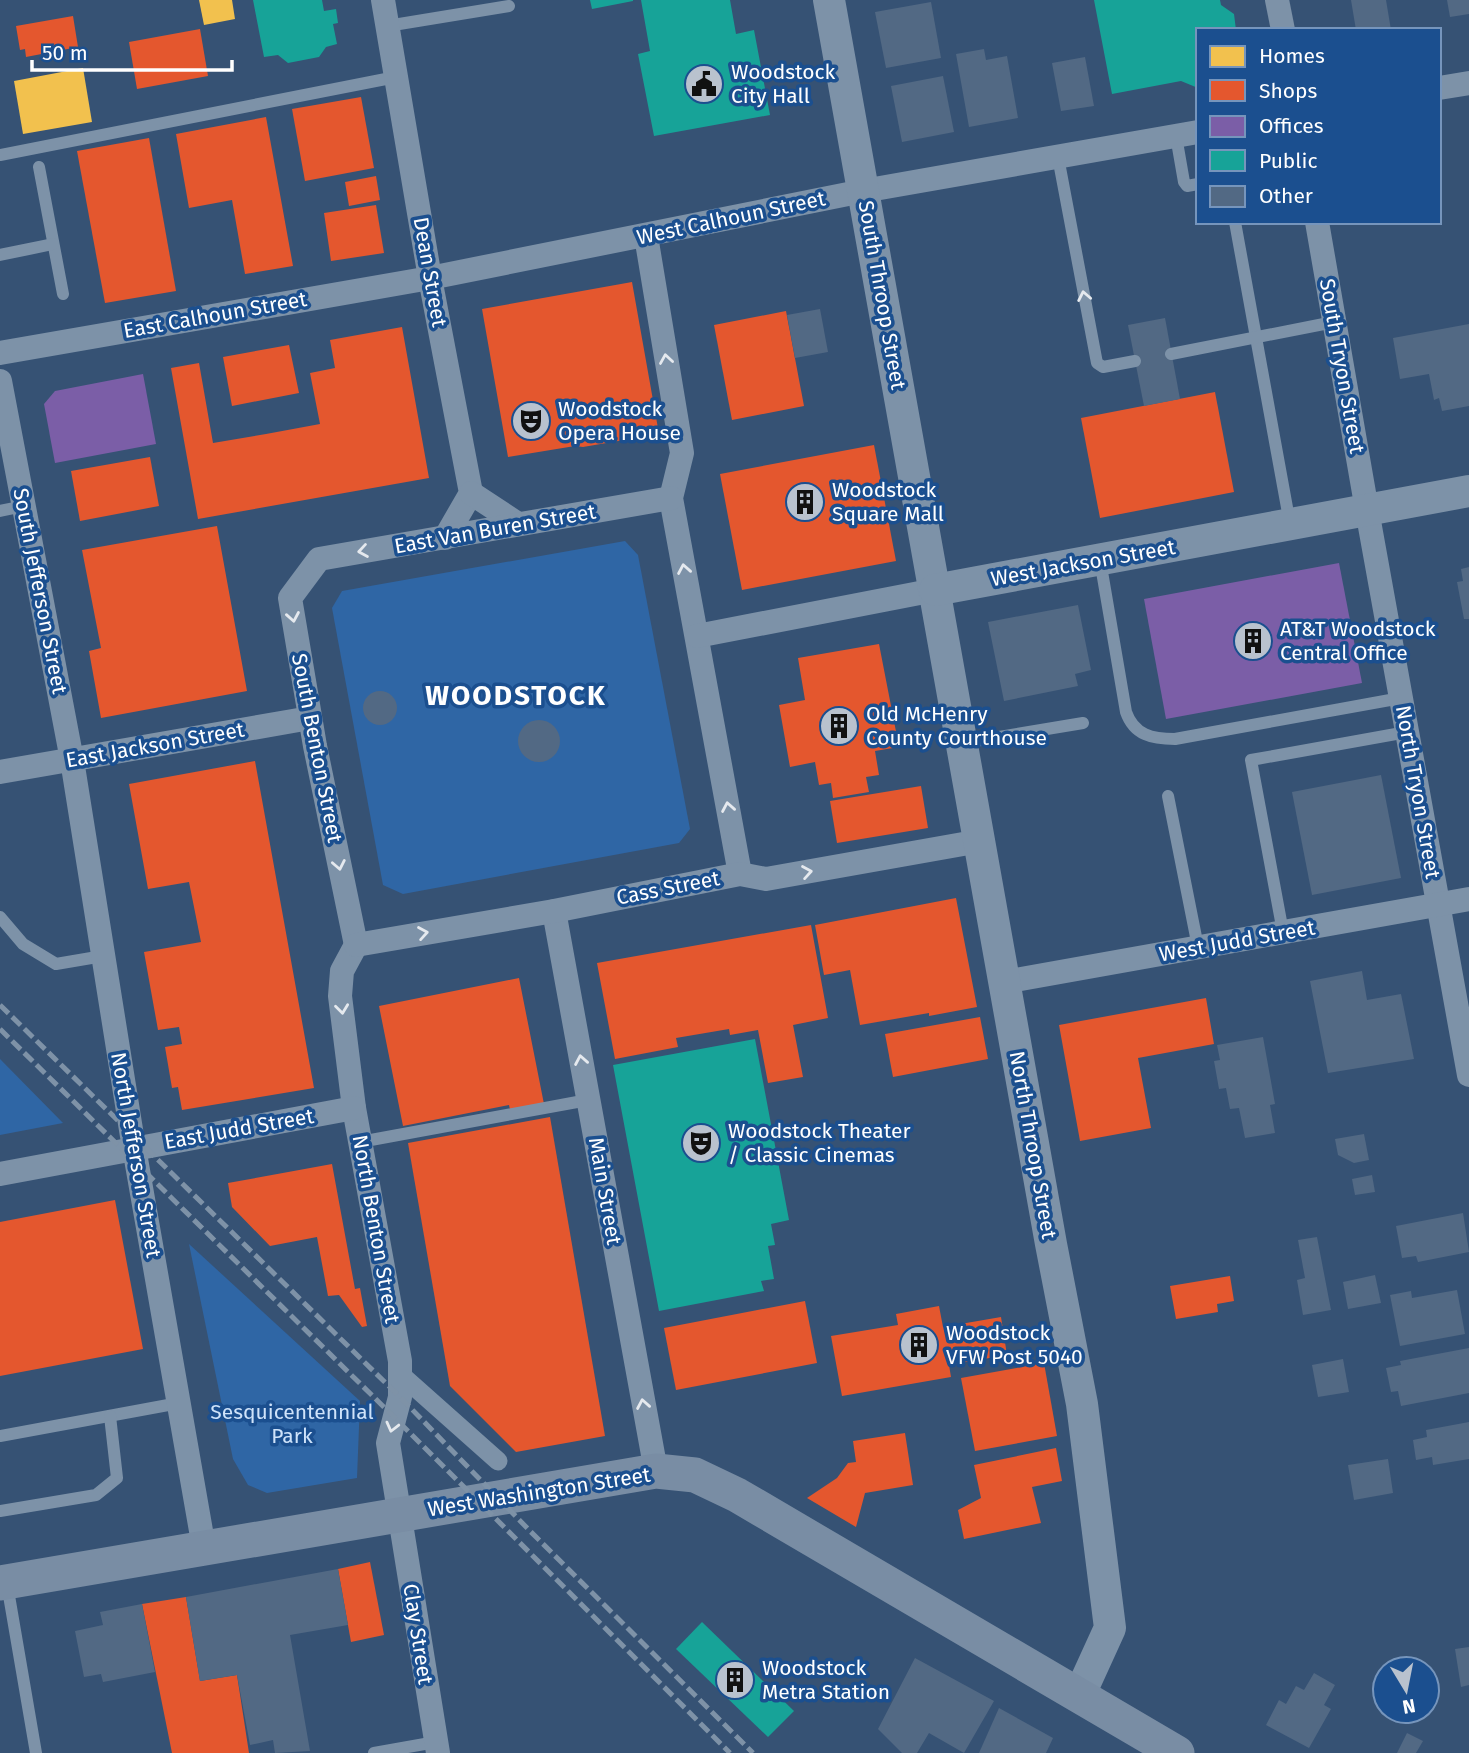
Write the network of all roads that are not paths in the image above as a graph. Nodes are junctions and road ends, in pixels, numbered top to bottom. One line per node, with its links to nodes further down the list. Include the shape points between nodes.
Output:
1 (383, 0): 5 (street, Dean Street)
2 (829, 0): 15 (street, South Throop Street)
3 (1277, 0): 6 (street)
4 (509, 6): 5 (lane)
5 (387, 26): 7 (street, Dean Street)
6 (1283, 28)
7 (396, 77): 11 (lane); 21 (street, Dean Street)
8 (1469, 83): 9 (street)
9 (1441, 88)
10 (1187, 134): 12 (street, West Calhoun Street); 14 (lane, via 1184,182)
11 (0, 155)
12 (1058, 157): 15 (street, West Calhoun Street); 27 (lane, one-way to 12, via 1103,367 1097,363)
13 (39, 167): 19 (lane)
14 (1196, 184)
15 (863, 191): 18 (street, West Calhoun Street); 41 (street, South Throop Street)
16 (1235, 224): 24 (lane)
17 (1317, 224): 23 (street, South Tryon Street)
18 (646, 236): 21 (street, West Calhoun Street); 32 (street, one-way to 18, via 682,453)
19 (53, 244): 20 (lane); 22 (lane)
20 (0, 256)
21 (430, 278): 25 (street, East Calhoun Street); 31 (street, Dean Street)
22 (63, 294)
23 (1334, 322): 24 (lane); 35 (street, South Tryon Street)
24 (1256, 337): 26 (lane); 37 (lane)
25 (0, 353)
26 (1171, 354)
27 (1135, 361)
28 (0, 381): 29 (street, South Jefferson Street)
29 (5, 429): 33 (street, South Jefferson Street)
30 (1469, 491): 35 (street, West Jackson Street)
31 (471, 494): 36 (street); 38 (street)
32 (671, 498): 36 (street, East Van Buren Street); 42 (street, one-way to 32)
33 (24, 506): 34 (lane); 48 (street, South Jefferson Street)
34 (0, 510)
35 (1367, 510): 37 (street, West Jackson Street); 43 (street, North Tryon Street)
36 (518, 524): 38 (street, East Van Buren Street)
37 (1290, 525): 40 (street, West Jackson Street)
38 (445, 538): 39 (street, East Van Buren Street, one-way to 39)
39 (319, 559): 44 (street, South Benton Street, one-way to 44, via 290,598)
40 (1100, 559): 41 (street, West Jackson Street); 43 (lane, via 1126,712 1137,731 1175,739)
41 (935, 590): 42 (street, West Jackson Street); 47 (street, North Throop Street)
42 (697, 636): 52 (street, one-way to 42)
43 (1401, 698): 46 (street, North Tryon Street)
44 (310, 718): 48 (street, East Jackson Street); 58 (street, South Benton Street, one-way to 58)
45 (1083, 723): 47 (lane)
46 (1407, 732): 54 (street, North Tryon Street); 57 (lane, via 1251,760)
47 (962, 744): 51 (street, North Throop Street)
48 (72, 760): 49 (street, East Jackson Street); 60 (street, North Jefferson Street)
49 (0, 772)
50 (1168, 796): 59 (lane)
51 (980, 841): 52 (street, Cass Street, one-way to 51, via 766,879); 61 (street, North Throop Street)
52 (740, 874): 55 (street, Cass Street)
53 (1469, 899): 54 (street, West Judd Street)
54 (1439, 904): 57 (street, West Judd Street); 62 (street, North Tryon Street)
55 (554, 911): 58 (street, Cass Street, one-way to 55); 63 (street, Main Street, one-way to 55)
56 (0, 917): 60 (lane, via 23,944 55,964)
57 (1283, 933): 59 (street, West Judd Street)
58 (356, 945): 64 (street, North Benton Street, one-way to 64, via 342,971 340,996)
59 (1198, 947): 61 (street, West Judd Street)
60 (103, 956): 66 (street, North Jefferson Street)
61 (1004, 982): 78 (street, North Throop Street, via 1082,1404 1110,1628)
62 (1469, 1075)
63 (588, 1100): 65 (lane); 73 (street, Main Street, one-way to 63)
64 (354, 1108): 65 (street, North Benton Street); 66 (street, East Judd Street)
65 (360, 1142): 68 (street, North Benton Street)
66 (134, 1148): 67 (street, East Judd Street); 69 (street, North Jefferson Street)
67 (0, 1174)
68 (399, 1373): 72 (street); 75 (street, North Benton Street, one-way to 75, via 400,1397 388,1443)
69 (179, 1403): 70 (lane); 76 (street, North Jefferson Street)
70 (110, 1416): 71 (lane); 74 (lane, via 117,1478 96,1495)
71 (0, 1436)
72 (498, 1461)
73 (656, 1471): 75 (main road, West Washington Street); 78 (main road, West Washington Street, via 695,1475 737,1495)
74 (0, 1511)
75 (398, 1515): 76 (main road, West Washington Street); 79 (street, Clay Street)
76 (204, 1548): 77 (main road, West Washington Street)
77 (4, 1582): 80 (lane)
78 (1079, 1696): 82 (main road, West Washington Street)
79 (437, 1747): 81 (lane)
80 (36, 1753)
81 (374, 1753)
82 (1177, 1753)

